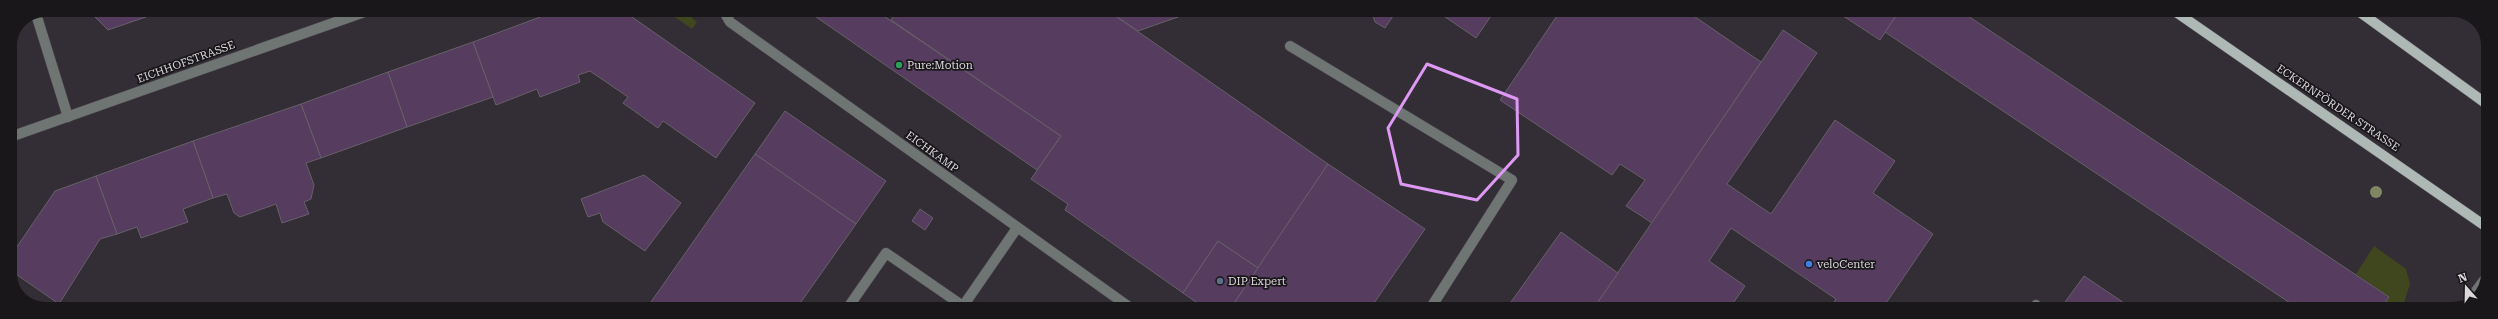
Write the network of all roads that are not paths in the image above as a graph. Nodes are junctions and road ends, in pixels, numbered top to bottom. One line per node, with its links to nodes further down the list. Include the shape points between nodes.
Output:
1 (350, 17): 8 (street, EICHHOFSTRASSE)
2 (728, 17): 11 (street, EICHKAMP, via 730,22)
3 (2184, 17): 10 (main road, ECKERNFÖRDER STRASSE)
4 (2367, 17): 7 (main road)
5 (37, 19): 8 (street)
6 (1290, 46): 16 (street, via 1512,180)
7 (2481, 100)
8 (68, 117): 9 (street, EICHHOFSTRASSE)
9 (17, 135)
10 (2481, 223)
11 (1017, 228): 14 (street); 15 (street, EICHKAMP)
12 (852, 302): 13 (street, via 886,253)
13 (955, 302)
14 (965, 302)
15 (1122, 302)
16 (1434, 302)

